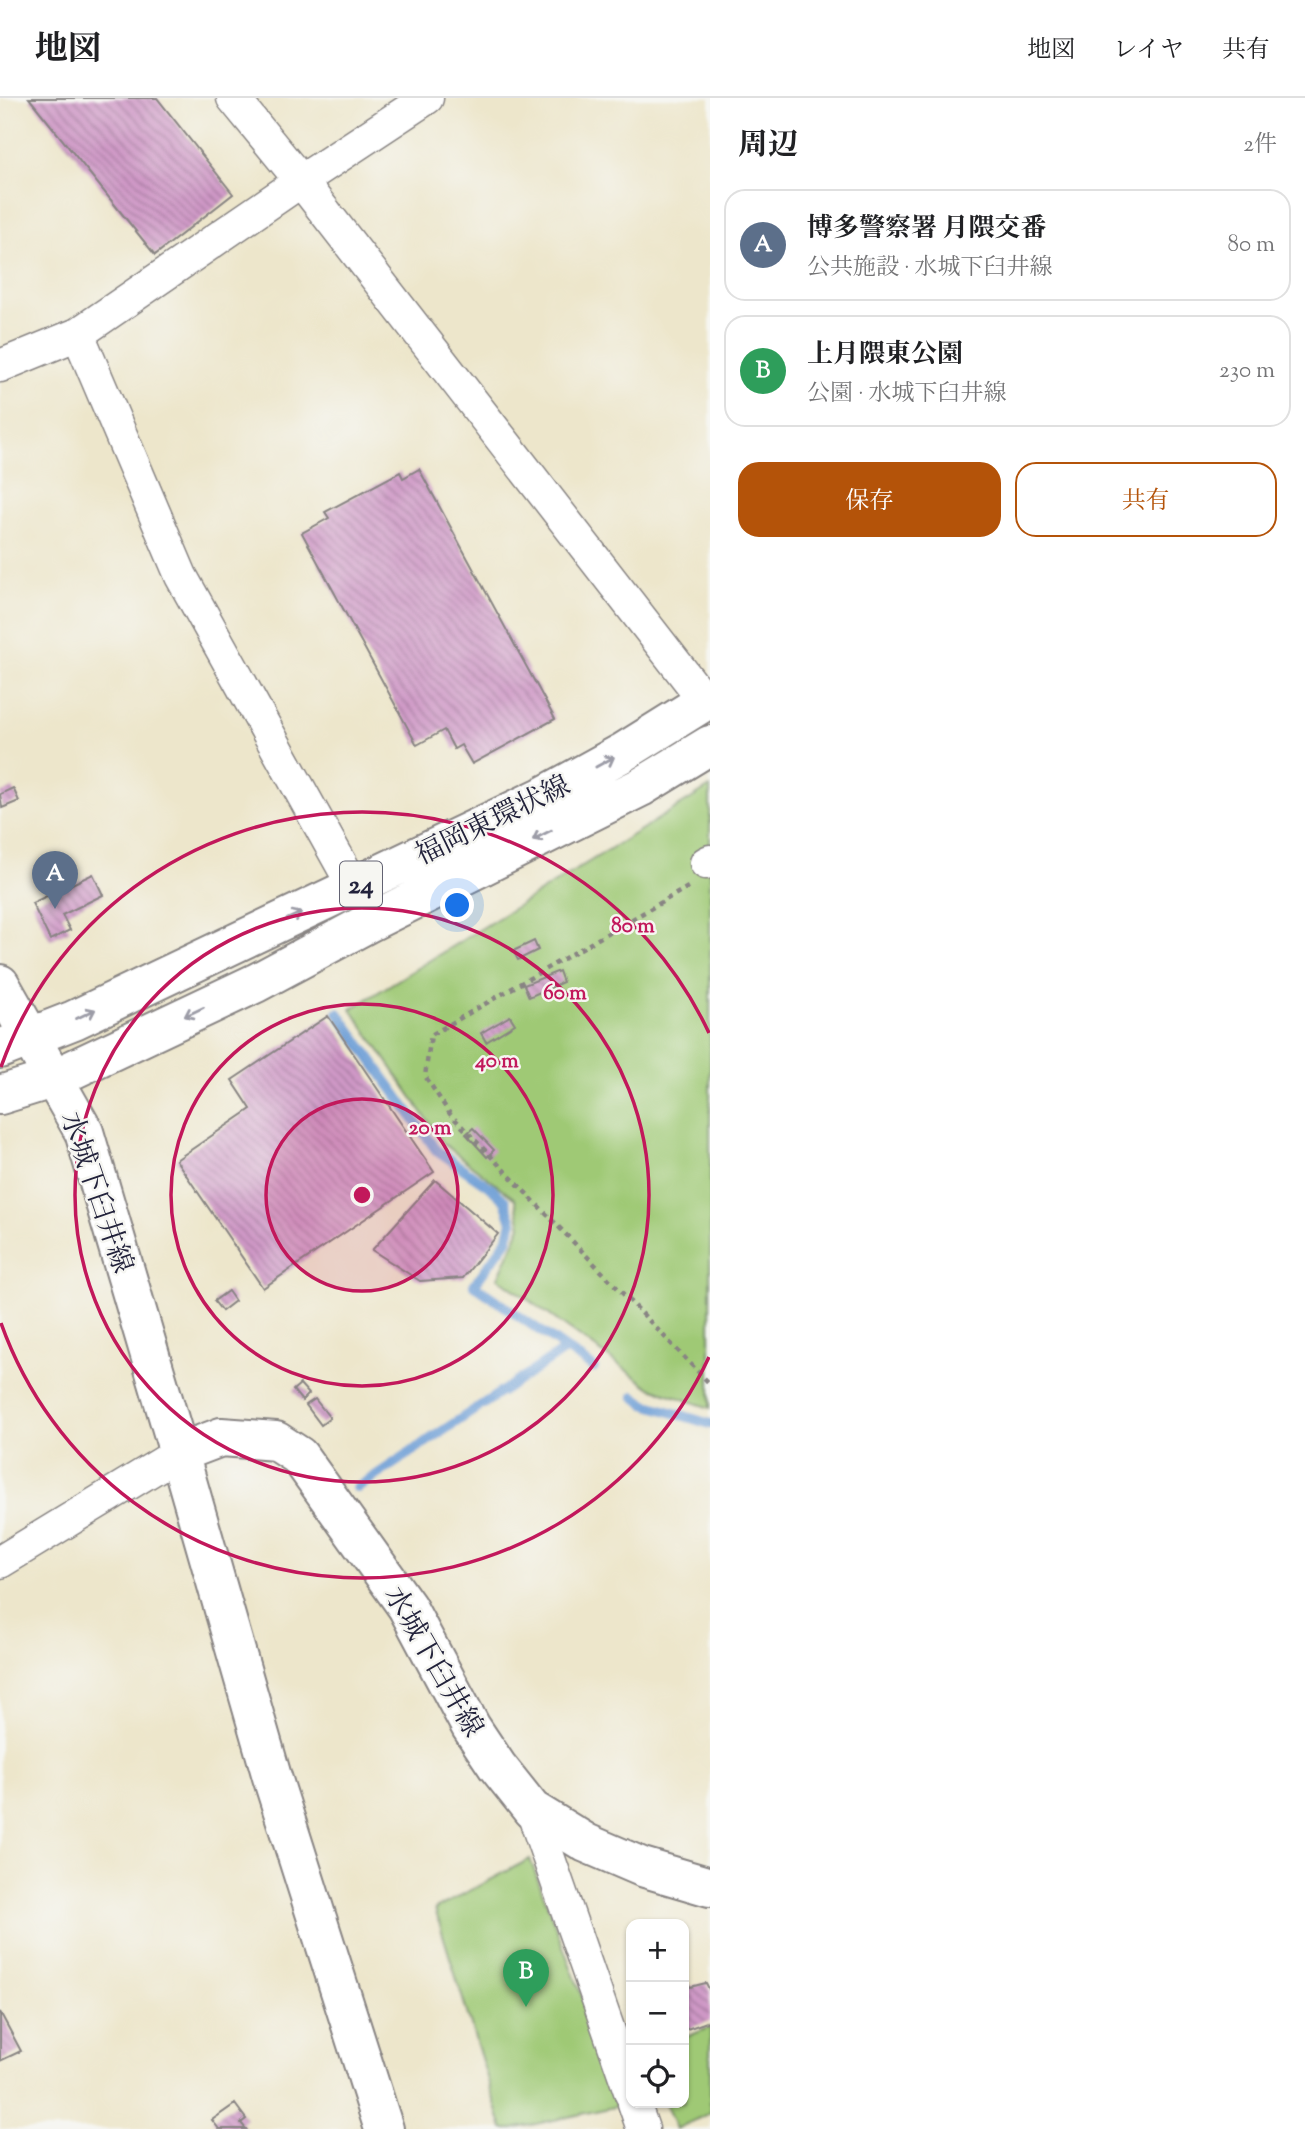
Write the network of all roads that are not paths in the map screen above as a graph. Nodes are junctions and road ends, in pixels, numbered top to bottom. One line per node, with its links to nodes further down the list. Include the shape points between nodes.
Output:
1 (233, 98): 3 (street)
2 (427, 98): 3 (street)
3 (301, 181): 4 (street); 6 (street)
4 (78, 334): 5 (street); 8 (street, via 181,576)
5 (0, 366)
6 (708, 699): 8 (main road, 福岡東環状線 / 24, one-way to 6, via 542,797)
7 (710, 745): 11 (main road, 福岡東環状線 / 24, one-way to 11, via 641,787 256,983)
8 (354, 887): 10 (main road, 福岡東環状線 / 24, one-way to 8, via 75,1020)
9 (0, 984): 10 (main road, 水城下臼井線)
10 (15, 1043): 11 (main road, 水城下臼井線)
11 (55, 1078): 12 (main road, 福岡東環状線 / 24); 13 (main road, 水城下臼井線, via 84,1132)
12 (0, 1095)
13 (179, 1453): 14 (street); 15 (main road, 水城下臼井線, via 221,1437 276,1441 299,1456 407,1608 471,1727); 19 (main road, 水城下臼井線, via 272,1777)
14 (0, 1562)
15 (532, 1810): 16 (main road, 水城下臼井線, via 586,1843); 17 (street)
16 (710, 1888)
17 (626, 2080)
18 (636, 2108): 20 (street)
19 (384, 2129)
20 (643, 2129)

